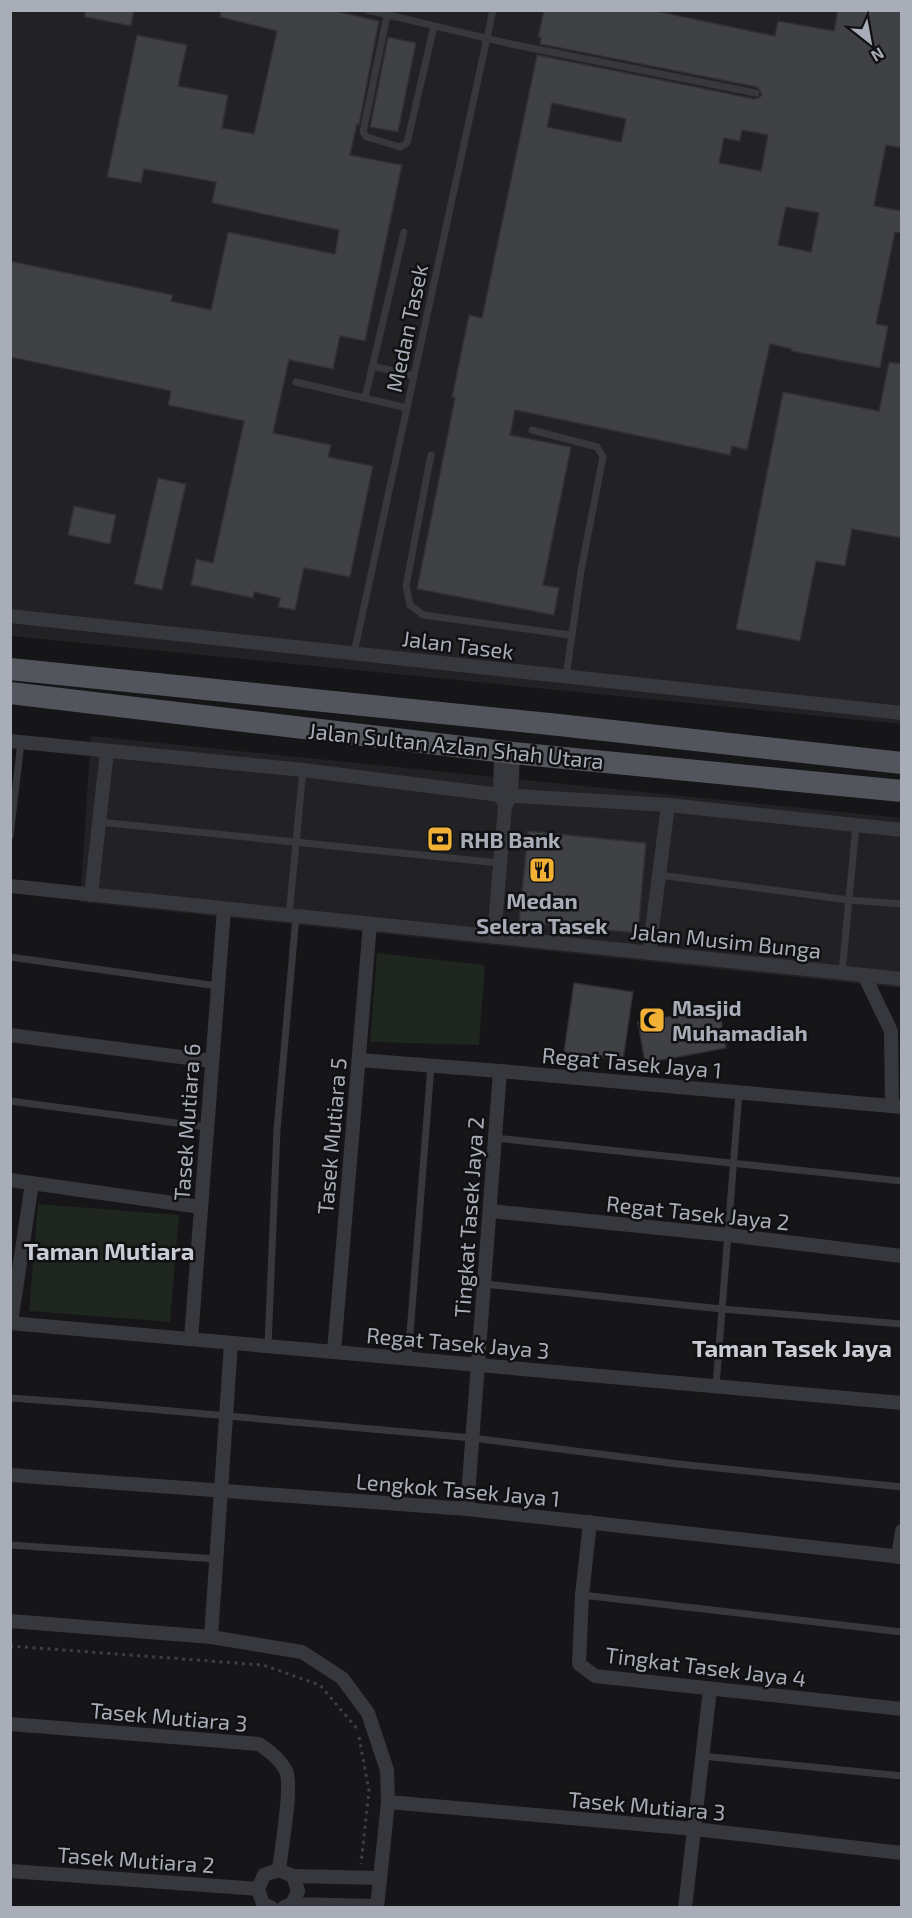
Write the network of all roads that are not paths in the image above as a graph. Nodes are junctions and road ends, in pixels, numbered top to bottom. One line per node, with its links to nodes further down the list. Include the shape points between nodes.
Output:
1 (367, 10): 3 (lane)
2 (494, 10): 5 (lane, Medan Tasek)
3 (387, 15): 4 (lane); 4 (lane, via 363,132 367,137 399,147 407,143)
4 (434, 26): 5 (lane)
5 (487, 38): 6 (lane); 9 (lane, Medan Tasek)
6 (756, 93)
7 (404, 232): 8 (lane)
8 (372, 366): 9 (lane); 11 (lane)
9 (414, 376): 12 (lane, Medan Tasek)
10 (296, 382): 11 (lane)
11 (365, 398): 12 (lane)
12 (407, 408): 17 (lane, Medan Tasek)
13 (532, 430): 16 (lane, via 597,447 603,457)
14 (431, 455): 16 (lane, via 406,586 410,604 423,615)
15 (10, 616): 17 (street, Jalan Tasek)
16 (570, 635): 19 (lane)
17 (354, 653): 19 (street, Jalan Tasek)
18 (10, 669): 21 (main road, Jalan Sultan Azlan Shah Utara)
19 (566, 677): 22 (street, Jalan Tasek)
20 (10, 693): 25 (main road, Jalan Sultan Azlan Shah Utara)
21 (430, 712): 23 (main road, Jalan Sultan Azlan Shah Utara); 25 (main road, via 438,721 499,732)
22 (902, 712)
23 (559, 725): 25 (main road, via 529,729); 27 (main road, Jalan Sultan Azlan Shah Utara)
24 (16, 742): 26 (street); 32 (lane)
25 (507, 749): 29 (main road, Jalan Sultan Azlan Shah Utara); 30 (street)
26 (107, 751): 28 (street); 33 (street)
27 (902, 763)
28 (303, 770): 30 (street); 37 (lane)
29 (902, 791)
30 (505, 799): 31 (street); 38 (street)
31 (668, 805): 34 (street); 39 (street)
32 (11, 816): 36 (lane)
33 (99, 822): 37 (lane); 41 (street)
34 (856, 825): 35 (street); 42 (lane)
35 (902, 830)
36 (10, 836)
37 (295, 842): 38 (lane); 45 (lane)
38 (500, 863): 47 (street)
39 (659, 875): 42 (lane); 48 (street)
40 (10, 886): 41 (street, Jalan Musim Bunga)
41 (91, 895): 44 (street, Jalan Musim Bunga)
42 (849, 900): 43 (lane); 50 (lane)
43 (902, 904)
44 (224, 909): 45 (street, Jalan Musim Bunga); 53 (street, Tasek Mutiara 6)
45 (292, 916): 46 (street, Jalan Musim Bunga); 79 (lane, via 277,1130)
46 (370, 924): 47 (street, Jalan Musim Bunga); 55 (street, Tasek Mutiara 5)
47 (494, 937): 48 (street, Jalan Musim Bunga)
48 (650, 953): 50 (street, Jalan Musim Bunga)
49 (10, 957): 53 (lane)
50 (842, 973): 51 (street, Jalan Musim Bunga)
51 (864, 975): 52 (street, Jalan Musim Bunga); 61 (street, via 891,1031)
52 (902, 979)
53 (218, 986): 56 (street, Tasek Mutiara 6)
54 (10, 1035): 56 (street)
55 (359, 1060): 57 (street, Regat Tasek Jaya 1); 80 (street, Tasek Mutiara 5)
56 (212, 1061): 62 (street, Tasek Mutiara 6)
57 (431, 1066): 58 (street, Regat Tasek Jaya 1); 81 (lane)
58 (500, 1071): 59 (street, Regat Tasek Jaya 1); 63 (street, Tingkat Tasek Jaya 2)
59 (740, 1093): 61 (street, Regat Tasek Jaya 1); 64 (lane)
60 (10, 1101): 62 (lane)
61 (897, 1107)
62 (207, 1127): 68 (street, Tasek Mutiara 6)
63 (495, 1138): 64 (lane); 69 (street, Tingkat Tasek Jaya 2)
64 (734, 1162): 66 (lane); 70 (lane)
65 (10, 1180): 67 (street)
66 (902, 1180)
67 (32, 1183): 68 (street); 71 (street)
68 (201, 1207): 77 (street, Tasek Mutiara 6)
69 (490, 1211): 70 (street, Regat Tasek Jaya 2); 73 (street, Tingkat Tasek Jaya 2)
70 (728, 1235): 72 (street, Regat Tasek Jaya 2); 74 (lane)
71 (16, 1248): 75 (street)
72 (902, 1256)
73 (484, 1284): 74 (lane); 82 (street, Tingkat Tasek Jaya 2)
74 (722, 1309): 76 (lane); 83 (lane)
75 (11, 1323): 77 (street, Regat Tasek Jaya 3)
76 (902, 1324)
77 (191, 1339): 78 (street, Regat Tasek Jaya 3)
78 (231, 1343): 79 (street, Regat Tasek Jaya 3); 86 (street)
79 (268, 1346): 80 (street, Regat Tasek Jaya 3)
80 (334, 1352): 81 (street, Regat Tasek Jaya 3)
81 (408, 1359): 82 (street, Regat Tasek Jaya 3)
82 (478, 1365): 83 (street, Regat Tasek Jaya 3); 87 (street, Tingkat Tasek Jaya 2)
83 (716, 1386): 85 (street, Regat Tasek Jaya 3)
84 (10, 1398): 86 (lane)
85 (902, 1402)
86 (226, 1416): 87 (lane); 90 (street)
87 (473, 1438): 89 (lane); 91 (street, Tingkat Tasek Jaya 2)
88 (10, 1475): 90 (street, Lengkok Tasek Jaya 1)
89 (902, 1487)
90 (221, 1490): 91 (street, Lengkok Tasek Jaya 1); 96 (street)
91 (467, 1509): 92 (street, Lengkok Tasek Jaya 1)
92 (590, 1522): 95 (street, Lengkok Tasek Jaya 1); 97 (street, Tingkat Tasek Jaya 4)
93 (902, 1531): 95 (street)
94 (10, 1545): 96 (lane)
95 (900, 1557)
96 (216, 1558): 100 (street)
97 (582, 1595): 99 (lane); 101 (street, Tingkat Tasek Jaya 4, via 579,1664 595,1676)
98 (10, 1621): 100 (street)
99 (902, 1632)
100 (211, 1637): 106 (street, via 302,1652 342,1678 368,1713 387,1770)
101 (710, 1689): 102 (street, Tingkat Tasek Jaya 4); 104 (street)
102 (902, 1709)
103 (10, 1724): 109 (street, Tasek Mutiara 3, via 259,1744 286,1771 288,1788)
104 (702, 1756): 105 (lane); 107 (street)
105 (902, 1776)
106 (388, 1802): 107 (street, Tasek Mutiara 3); 112 (street)
107 (694, 1829): 108 (street, Tasek Mutiara 3); 117 (street)
108 (902, 1853)
109 (279, 1870): 111 (street); 113 (street, via 264,1875)
110 (10, 1871): 113 (street, Tasek Mutiara 2)
111 (293, 1876): 112 (street); 114 (street, via 298,1891)
112 (380, 1878): 115 (street)
113 (258, 1889): 116 (street, via 263,1904)
114 (288, 1906): 115 (street)
115 (377, 1907)
116 (272, 1908)
117 (685, 1908)

